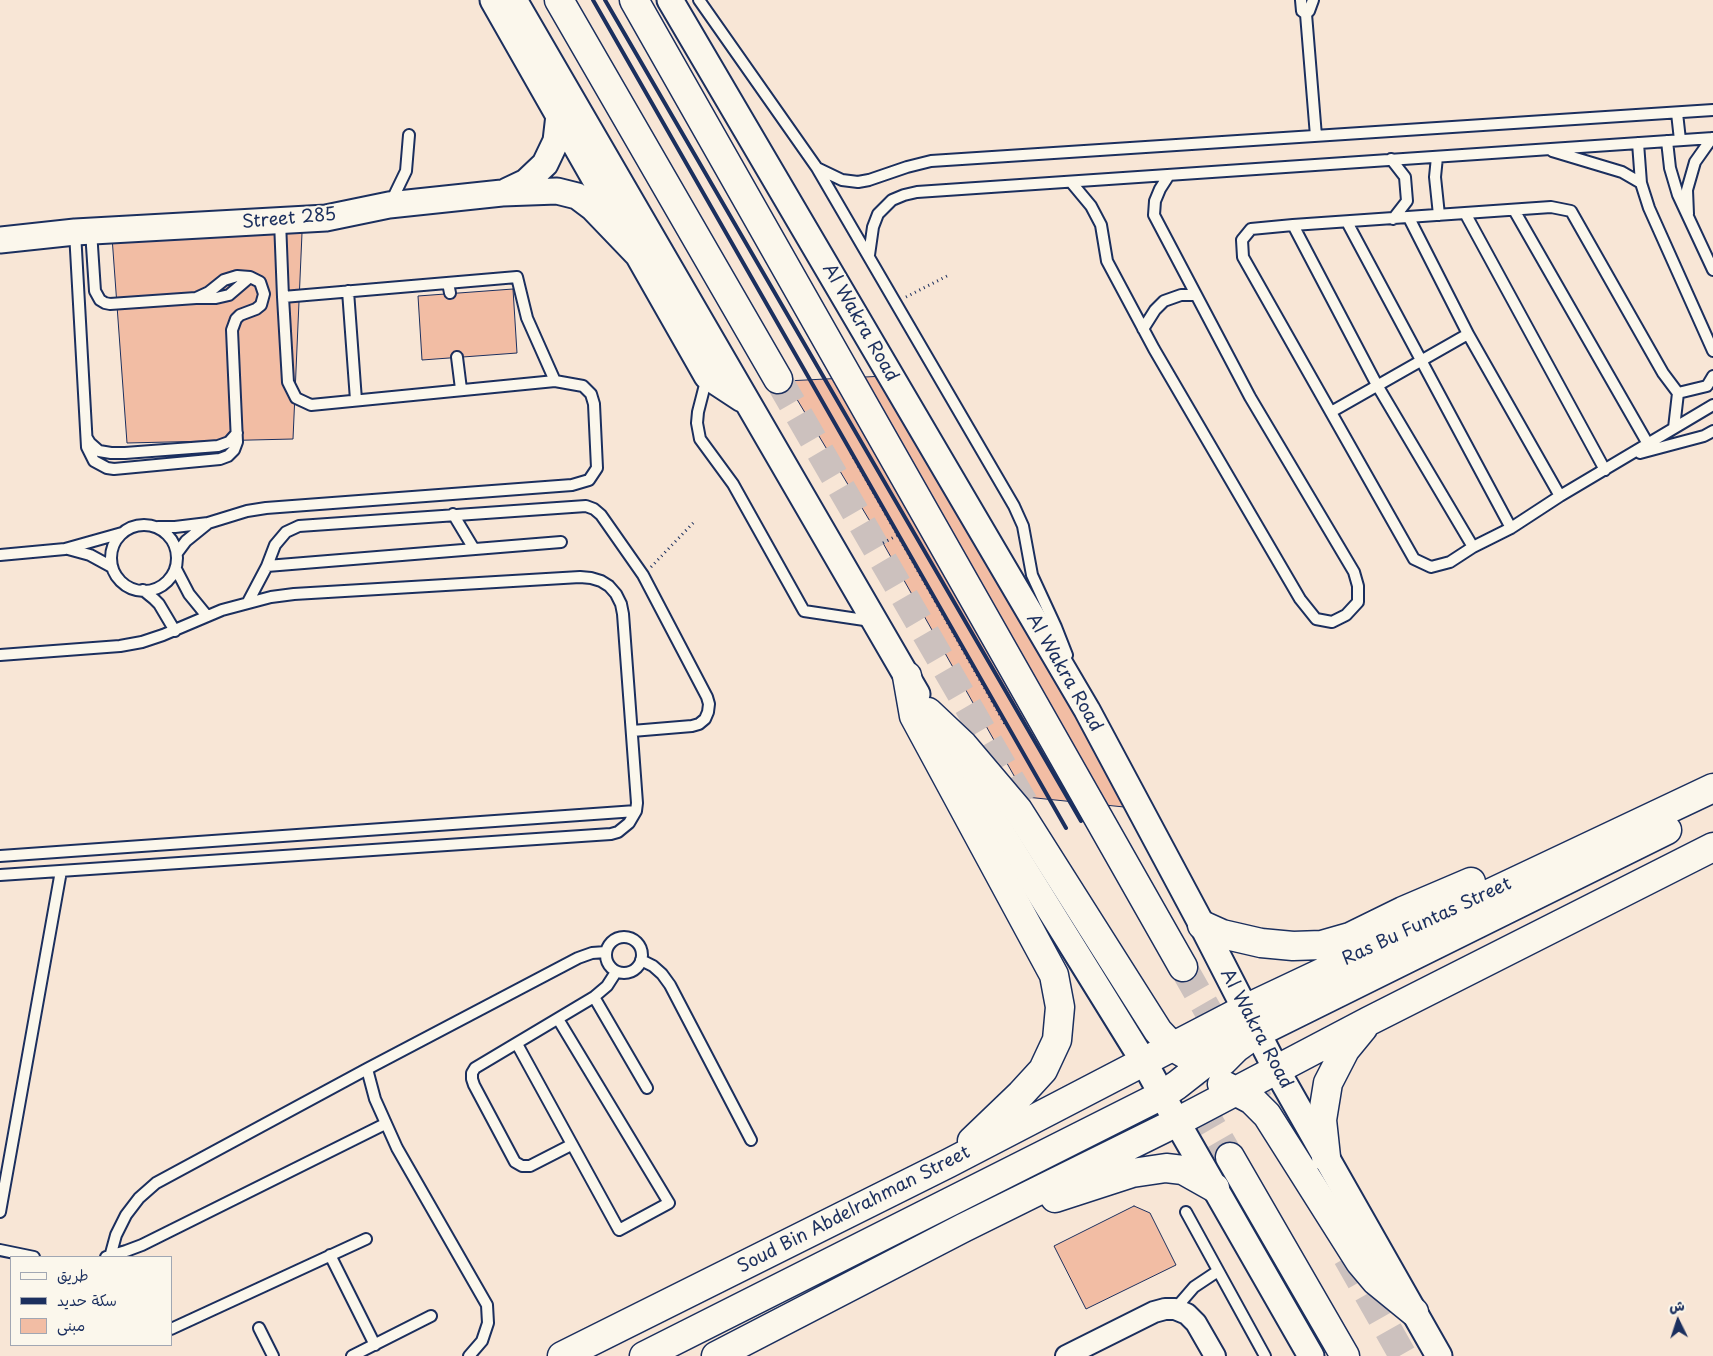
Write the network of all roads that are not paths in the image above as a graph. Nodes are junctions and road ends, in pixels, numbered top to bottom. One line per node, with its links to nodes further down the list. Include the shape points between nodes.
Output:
1 (493, 0): 12 (street)
2 (514, 0): 61 (street)
3 (559, 0): 55 (main road)
4 (634, 0): 106 (main road, Al Wakra Road)
5 (670, 0): 93 (street, Al Wakra Road)
6 (699, 0): 22 (lane)
7 (1301, 0): 9 (lane, via 1302,11)
8 (1313, 0): 9 (lane)
9 (1306, 14): 14 (lane)
10 (1713, 110): 11 (lane)
11 (1677, 113): 14 (lane); 16 (lane)
12 (558, 115): 26 (street, via 556,141 544,164 526,182); 41 (street)
13 (409, 135): 27 (lane, via 406,171)
14 (1316, 136): 22 (lane, via 931,161 858,182 842,180)
15 (1712, 138): 16 (lane); 34 (lane, via 1695,162 1687,190)
16 (1680, 140): 17 (lane)
17 (1667, 141): 18 (lane); 34 (lane, via 1670,168)
18 (1638, 143): 19 (lane); 25 (lane)
19 (1546, 149): 20 (lane); 25 (lane, via 1622,172)
20 (1437, 157): 21 (lane); 30 (lane, via 1435,177)
21 (1391, 159): 23 (lane); 32 (lane, via 1405,177 1407,201)
22 (817, 168): 40 (lane)
23 (1169, 175): 24 (lane); 45 (lane, via 1155,201 1154,215)
24 (1071, 182): 40 (lane, via 904,195 892,200 878,214); 48 (lane, via 1091,206 1101,225 1107,261)
25 (1641, 183): 50 (lane)
26 (502, 193): 27 (street, Street 285); 41 (street, via 557,191 576,196 593,208)
27 (389, 206): 33 (street, Street 285, via 326,218)
28 (1514, 210): 29 (lane); 59 (lane, via 1550,207 1571,211); 68 (lane)
29 (1465, 213): 30 (lane); 70 (lane)
30 (1439, 215): 31 (lane)
31 (1409, 218): 32 (lane); 49 (lane)
32 (1393, 219): 35 (lane)
33 (280, 220): 38 (street, Street 285); 46 (lane)
34 (1689, 220): 42 (lane)
35 (1347, 222): 36 (lane); 52 (lane)
36 (1293, 225): 57 (lane); 63 (lane, via 1251,229 1242,240 1243,257)
37 (0, 228): 38 (street, Street 285, via 51,226)
38 (83, 232): 39 (street, Street 285); 47 (lane, via 95,291 100,300 110,304); 67 (lane)
39 (0, 240)
40 (869, 255): 93 (lane, via 1014,506 1023,526 1032,575 1056,627)
41 (640, 257): 53 (street)
42 (1713, 270)
43 (250, 277): 47 (lane, via 230,277); 47 (lane, via 229,295); 66 (lane, via 260,282 264,294 261,305 240,315 232,330)
44 (348, 292): 46 (lane); 56 (lane, via 449,288 517,277 526,318); 60 (lane)
45 (1195, 295): 48 (lane, via 1181,295 1164,301); 48 (lane, via 1250,397 1354,572 1358,602 1346,615 1332,622 1316,619 1300,599)
46 (283, 297): 60 (lane, via 288,382 296,398 311,405)
47 (196, 298)
48 (1143, 329)
49 (1468, 334): 52 (lane); 71 (lane)
50 (1713, 351)
51 (457, 357): 58 (lane)
52 (1421, 360): 57 (lane); 75 (lane)
53 (707, 376): 61 (street); 89 (lane, via 698,412 700,439 732,484 804,611)
54 (1713, 376): 59 (lane, via 1707,386)
55 (778, 379)
56 (555, 381): 58 (lane); 73 (lane, via 583,386 591,394 596,468 589,480 572,485 266,508)
57 (1377, 386): 63 (lane); 78 (lane)
58 (461, 390): 60 (lane)
59 (1678, 393): 64 (lane)
60 (356, 400)
61 (747, 403): 89 (street)
62 (1713, 405): 64 (lane)
63 (1331, 412): 78 (lane, via 1414,559 1430,567 1450,562)
64 (1674, 428): 68 (lane)
65 (1713, 431): 69 (lane)
66 (237, 433): 67 (lane, via 229,442 218,446 118,453 100,450); 67 (lane, via 234,450 220,459 114,469 100,466 94,460)
67 (87, 438)
68 (1648, 444): 69 (lane)
69 (1627, 457): 70 (lane)
70 (1606, 470): 71 (lane)
71 (1560, 496): 75 (lane)
72 (453, 514): 80 (lane); 83 (lane, via 299,526 280,537); 95 (lane, via 586,506 601,515 644,575 709,704 705,719 699,724)
73 (208, 523): 74 (lane); 81 (lane)
74 (158, 527): 76 (lane, via 140,525); 81 (lane, via 171,538)
75 (1511, 528): 78 (lane)
76 (123, 532): 79 (lane); 84 (lane, via 112,548)
77 (561, 542): 80 (lane)
78 (1473, 547)
79 (64, 548): 82 (lane); 84 (lane, via 90,555)
80 (474, 550): 83 (lane)
81 (177, 553): 85 (lane)
82 (0, 555)
83 (267, 566): 87 (lane)
84 (112, 567): 86 (lane, via 122,582)
85 (176, 569): 86 (lane, via 165,584); 88 (lane, via 189,594)
86 (143, 590): 90 (lane, via 159,604)
87 (248, 602): 88 (lane); 95 (lane, via 294,594 561,578 586,577 601,581 610,586 621,604)
88 (207, 616): 90 (lane)
89 (875, 621): 92 (street)
90 (175, 631): 91 (lane, via 120,646)
91 (0, 655)
92 (907, 676): 94 (street); 128 (main road, via 914,716 1054,975 1060,1008 1057,1040 1044,1070)
93 (1087, 710): 103 (street, Al Wakra Road)
94 (928, 712): 114 (main road, via 963,746 1018,810 1158,1031); 115 (street)
95 (632, 731): 97 (lane)
96 (1702, 793): 98 (main road, Ras Bu Funtas Street); 112 (main road, via 1683,817 1666,830)
97 (636, 811): 99 (lane); 101 (lane, via 624,828 611,834)
98 (1588, 846): 103 (main road, via 1541,853 1350,937 1322,945 1261,943 1222,934); 109 (main road, Ras Bu Funtas Street)
99 (0, 856)
100 (1698, 858): 111 (main road)
101 (62, 871): 102 (lane); 130 (lane)
102 (0, 875)
103 (1202, 925): 109 (street, Al Wakra Road)
104 (606, 952): 105 (lane, via 613,941 625,937 636,942 642,953); 107 (lane, via 607,963); 116 (lane, via 578,958)
105 (641, 960): 107 (lane, via 628,973); 124 (lane, via 662,974 670,986)
106 (1184, 967)
107 (616, 972): 108 (lane)
108 (594, 997): 110 (lane); 119 (lane)
109 (1245, 1009): 112 (street, Al Wakra Road); 114 (main road, Ras Bu Funtas Street); 118 (main road)
110 (558, 1019): 113 (lane); 125 (lane, via 669,1203 619,1230)
111 (1369, 1021): 117 (main road); 127 (main road, via 1344,1050 1328,1083 1322,1120)
112 (1257, 1033): 117 (street, Al Wakra Road); 118 (main road)
113 (517, 1044): 125 (lane); 125 (lane, via 475,1068 472,1073 474,1084 515,1162 530,1166)
114 (1173, 1047): 115 (main road, Ras Bu Funtas Street); 118 (main road)
115 (1144, 1062): 118 (main road); 121 (street); 128 (main road, Soud Bin Abdelrahman Street)
116 (366, 1069): 123 (lane); 137 (lane, via 156,1183 126,1215)
117 (1276, 1069): 118 (main road); 120 (main road); 127 (street, Al Wakra Road)
118 (1205, 1070): 120 (main road); 121 (main road); 122 (main road)
119 (647, 1088)
120 (1236, 1090): 122 (main road); 141 (main road, via 1267,1115 1360,1262 1376,1281)
121 (1162, 1094): 122 (street); 150 (main road)
122 (1177, 1122): 129 (street); 132 (main road)
123 (385, 1124): 138 (lane, via 142,1245); 148 (lane, via 487,1305 488,1323 482,1341)
124 (751, 1140)
125 (571, 1145)
126 (1230, 1157): 156 (main road)
127 (1326, 1157): 141 (street, Al Wakra Road)
128 (949, 1163): 149 (main road, Soud Bin Abdelrahman Street)
129 (1215, 1188): 132 (main road, via 1183,1170 1148,1170); 155 (street)
130 (0, 1212)
131 (1186, 1212): 139 (lane)
132 (963, 1228): 151 (main road)
133 (366, 1239): 135 (lane)
134 (0, 1250): 136 (lane)
135 (330, 1255): 144 (lane); 145 (lane)
136 (29, 1256)
137 (108, 1256)
138 (111, 1256)
139 (1218, 1271): 140 (lane, via 1194,1287); 154 (lane)
140 (1175, 1309): 152 (street, via 1154,1312); 153 (street, via 1196,1323)
141 (1414, 1312): 157 (street, Al Wakra Road)
142 (431, 1316): 145 (lane)
143 (259, 1328): 146 (lane)
144 (172, 1329)
145 (375, 1344): 147 (lane)
146 (273, 1356)
147 (352, 1356)
148 (469, 1356)
149 (562, 1356)
150 (644, 1356)
151 (717, 1356)
152 (1066, 1356)
153 (1215, 1356)
154 (1265, 1356)
155 (1311, 1356)
156 (1345, 1356)
157 (1439, 1356)

